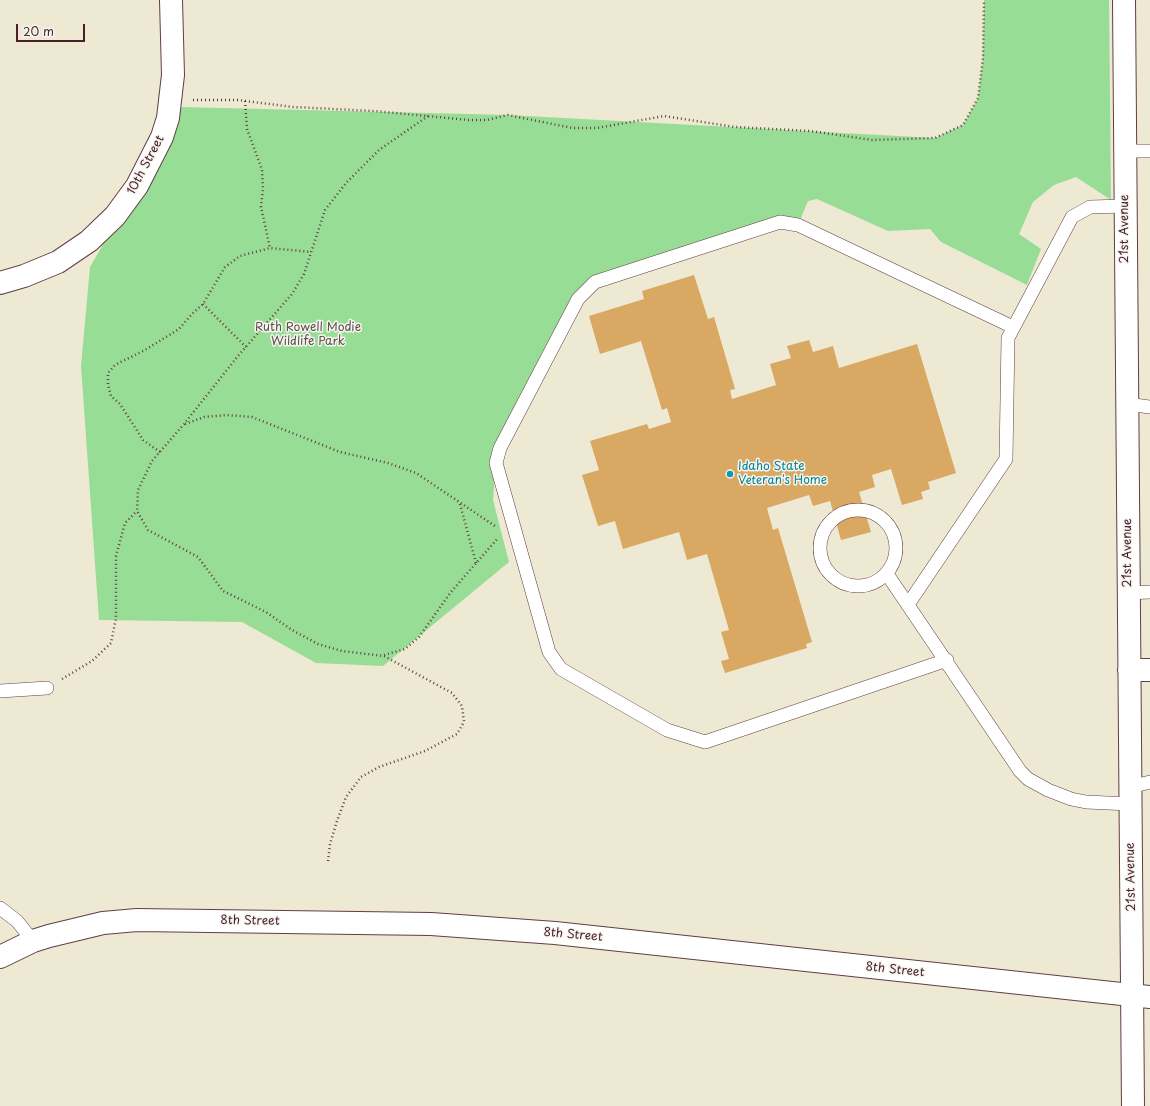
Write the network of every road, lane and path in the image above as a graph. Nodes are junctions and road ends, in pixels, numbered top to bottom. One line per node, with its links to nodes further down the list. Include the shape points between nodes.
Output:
1 (171, 0): 4 (street, 10th Street)
2 (984, 0): 6 (path, via 983,58 978,98 963,125 935,138 872,140 811,131 735,127 664,116 597,128 572,128 508,115 487,120)
3 (1124, 0): 7 (street, 21st Avenue)
4 (171, 100): 5 (path); 12 (street, 10th Street, via 162,137 137,186 115,216 89,241 58,262 24,276)
5 (245, 101): 6 (path, via 293,107); 10 (path, via 247,130 262,170 261,207)
6 (428, 116): 11 (path, via 379,150 346,183 325,210)
7 (1125, 151): 8 (lane); 9 (street, 21st Avenue)
8 (1150, 151)
9 (1125, 206): 14 (lane, via 1090,207 1072,217); 16 (street, 21st Avenue)
10 (270, 248): 11 (path); 13 (path, via 240,256 225,267)
11 (311, 252): 15 (path, via 304,274 292,294)
12 (0, 282)
13 (203, 304): 15 (path); 19 (path, via 179,329 115,365 108,373 111,396 120,404 143,440)
14 (1014, 327): 22 (lane, via 798,225 780,222 596,282 578,299 500,448 496,463); 27 (lane, via 1008,338 1006,459)
15 (246, 347): 18 (path)
16 (1127, 404): 17 (lane); 26 (street, 21st Avenue)
17 (1150, 406)
18 (184, 424): 19 (path); 20 (path, via 204,417 252,417 340,452 388,463 416,473)
19 (160, 452): 21 (path, via 152,460 138,490)
20 (460, 504): 22 (path); 23 (path)
21 (137, 511): 28 (path, via 148,530 198,557 223,591 266,612 318,644); 31 (path, via 125,523 116,556 116,618 111,643 92,661)
22 (509, 531): 23 (path); 29 (lane, via 549,652 560,669 667,730 705,742)
23 (476, 563): 28 (path, via 419,637 405,650)
24 (887, 574): 24 (lane, via 894,561 897,546 895,536 884,520 876,514 857,509 838,515 821,538 820,547 824,565 833,576 844,584 863,586 872,584); 27 (lane)
25 (1150, 592): 26 (lane)
26 (1128, 593): 30 (street, 21st Avenue)
27 (909, 603): 29 (lane)
28 (384, 656): 34 (path, via 452,693 462,706 464,722 457,734 444,742 379,767 361,777 346,798 339,815 330,844)
29 (947, 660): 33 (lane, via 1020,771 1028,779 1048,790 1086,802)
30 (1140, 670): 33 (street, 21st Avenue)
31 (47, 688): 32 (lane)
32 (0, 692)
33 (1137, 791): 38 (street, 21st Avenue)
34 (328, 861)
35 (0, 908): 36 (lane, via 17,921)
36 (33, 941): 37 (street, 8th Street); 38 (street, 8th Street, via 103,923 137,920 431,924 555,933)
37 (0, 957)
38 (1141, 996): 39 (street, 21st Avenue)
39 (1133, 1106)

